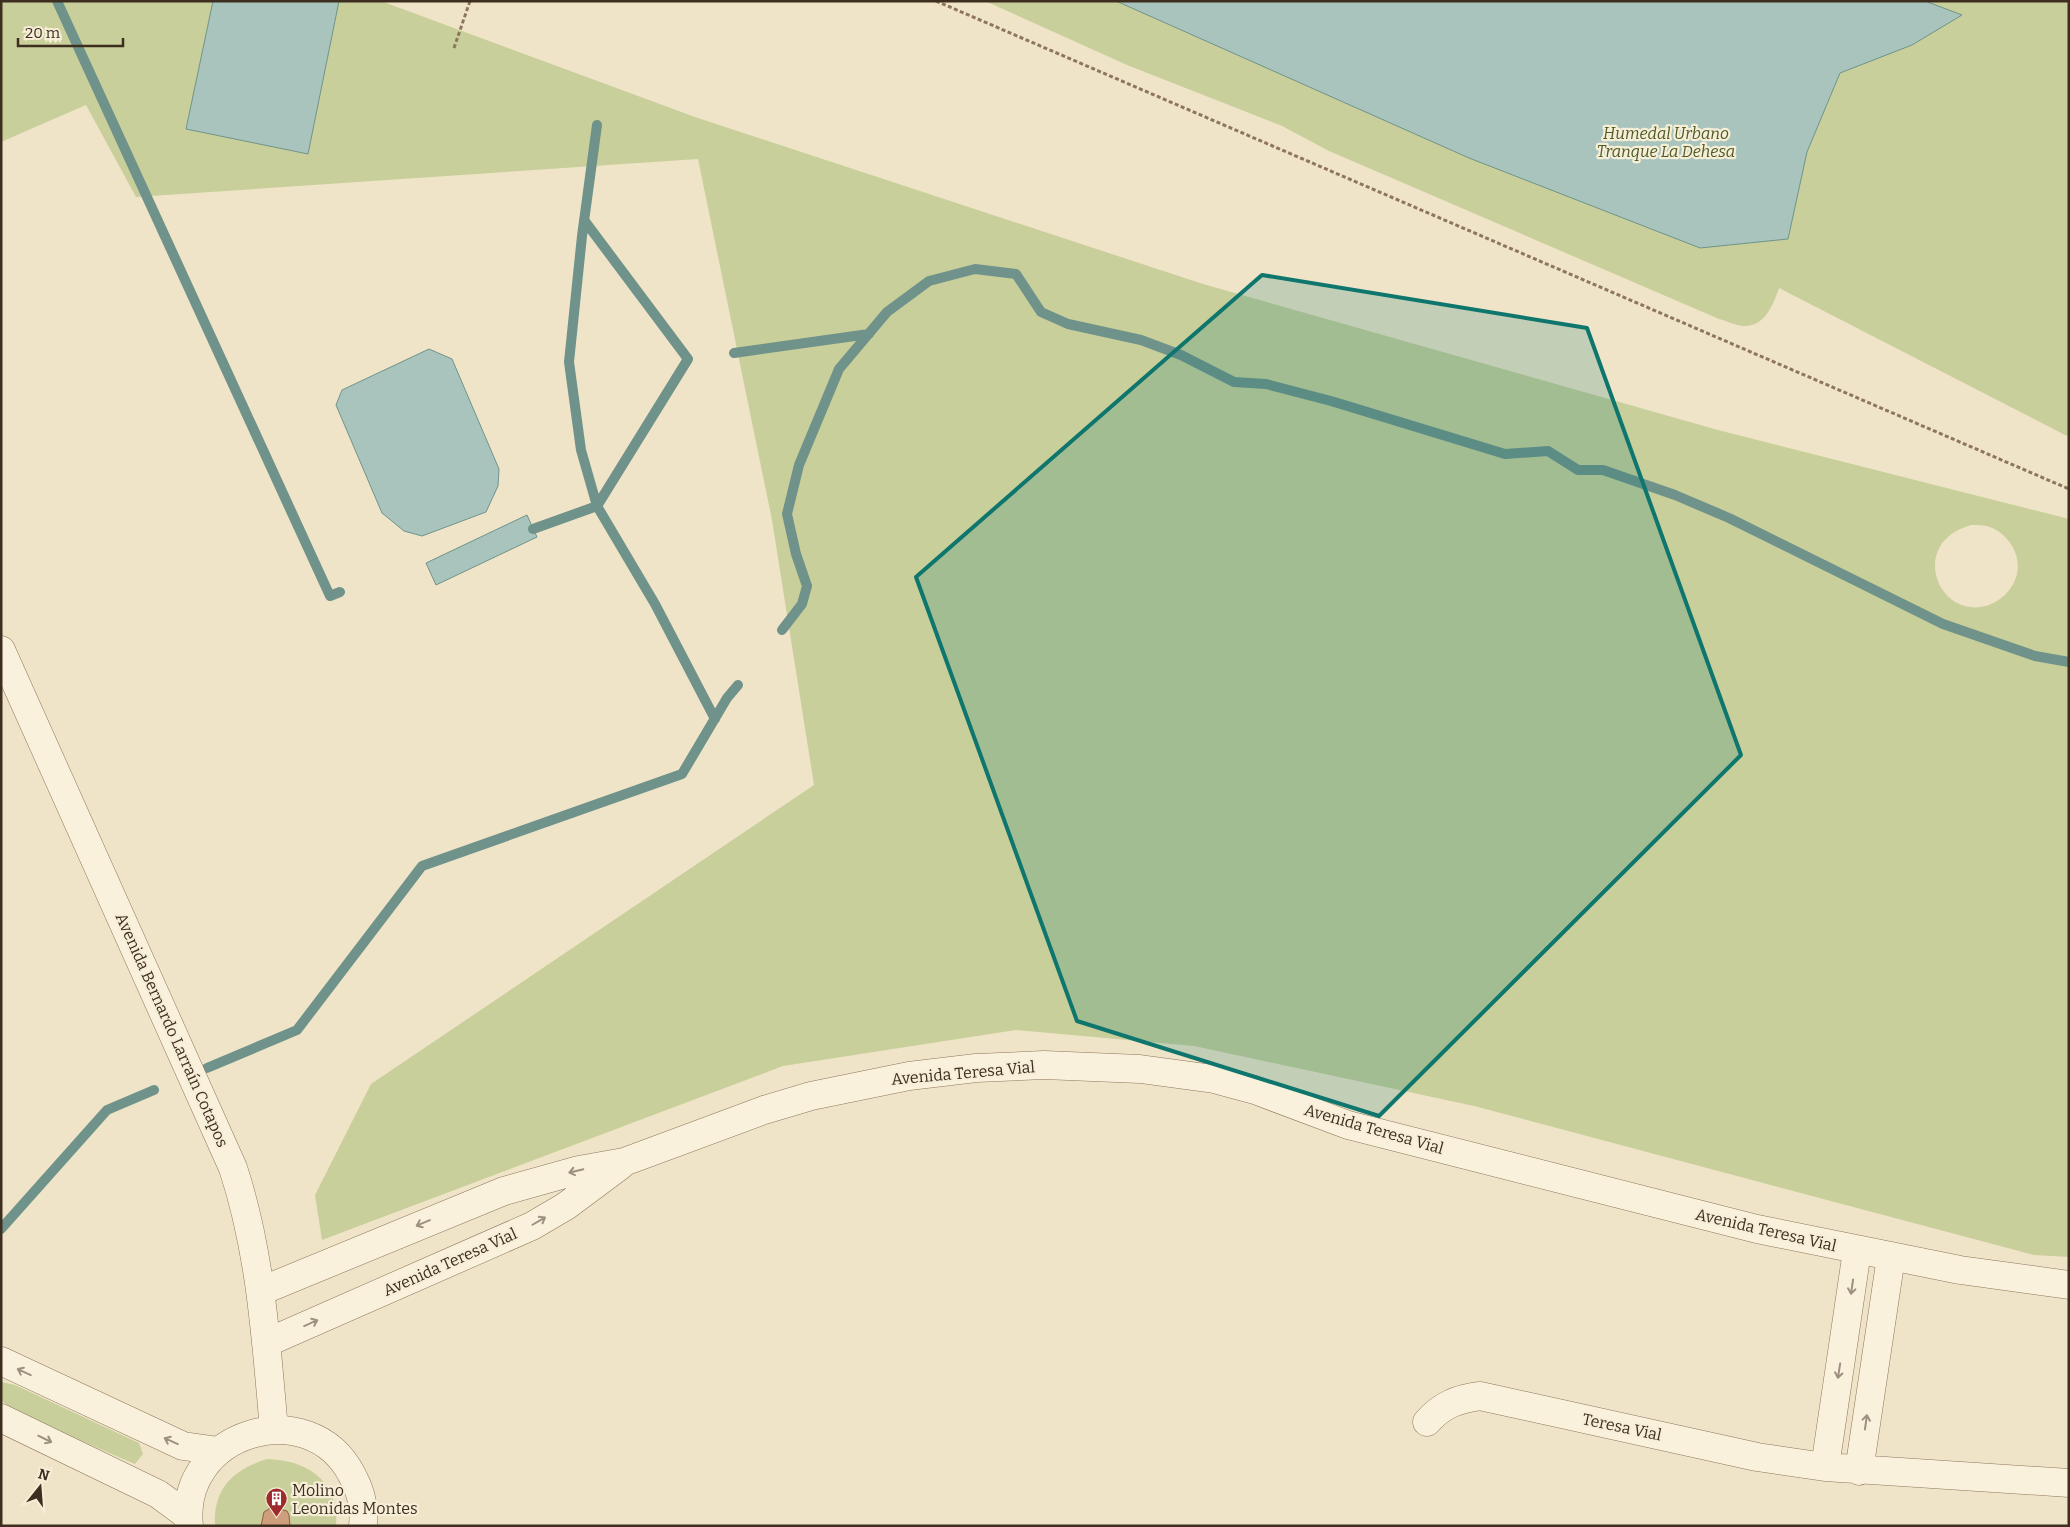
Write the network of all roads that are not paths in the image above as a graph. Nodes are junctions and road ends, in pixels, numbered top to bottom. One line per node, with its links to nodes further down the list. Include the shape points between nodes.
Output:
1 (1, 650): 6 (street, Avenida Bernardo Larraín Cotapos, via 232,1168 248,1220)
2 (624, 1162): 3 (street, Avenida Teresa Vial, via 764,1110 860,1084 976,1068 1140,1069 1214,1079 1255,1090 1348,1125 1757,1229); 6 (street, Avenida Teresa Vial, one-way to 6, via 579,1170 504,1191); 7 (street, Avenida Teresa Vial, one-way to 2, via 532,1226 566,1206)
3 (1857, 1251): 4 (street, Avenida Teresa Vial); 13 (street, one-way to 13)
4 (1891, 1258): 5 (street, Avenida Teresa Vial); 14 (street, one-way to 4)
5 (2069, 1285)
6 (261, 1291): 7 (street, Avenida Bernardo Larraín Cotapos)
7 (266, 1343): 11 (street, Avenida Bernardo Larraín Cotapos)
8 (1, 1361): 12 (street, one-way to 8, via 183,1446)
9 (1, 1418): 16 (street, one-way to 16, via 158,1494)
10 (1427, 1422): 13 (street, Teresa Vial, via 1451,1402 1480,1396 1757,1457)
11 (274, 1430): 12 (street, via 244,1435); 17 (street, via 308,1436 338,1455 358,1485)
12 (219, 1451): 16 (street, via 196,1480)
13 (1825, 1468): 14 (street, Teresa Vial)
14 (1859, 1471): 15 (street, Teresa Vial)
15 (2069, 1483)
16 (188, 1521)
17 (366, 1523)

